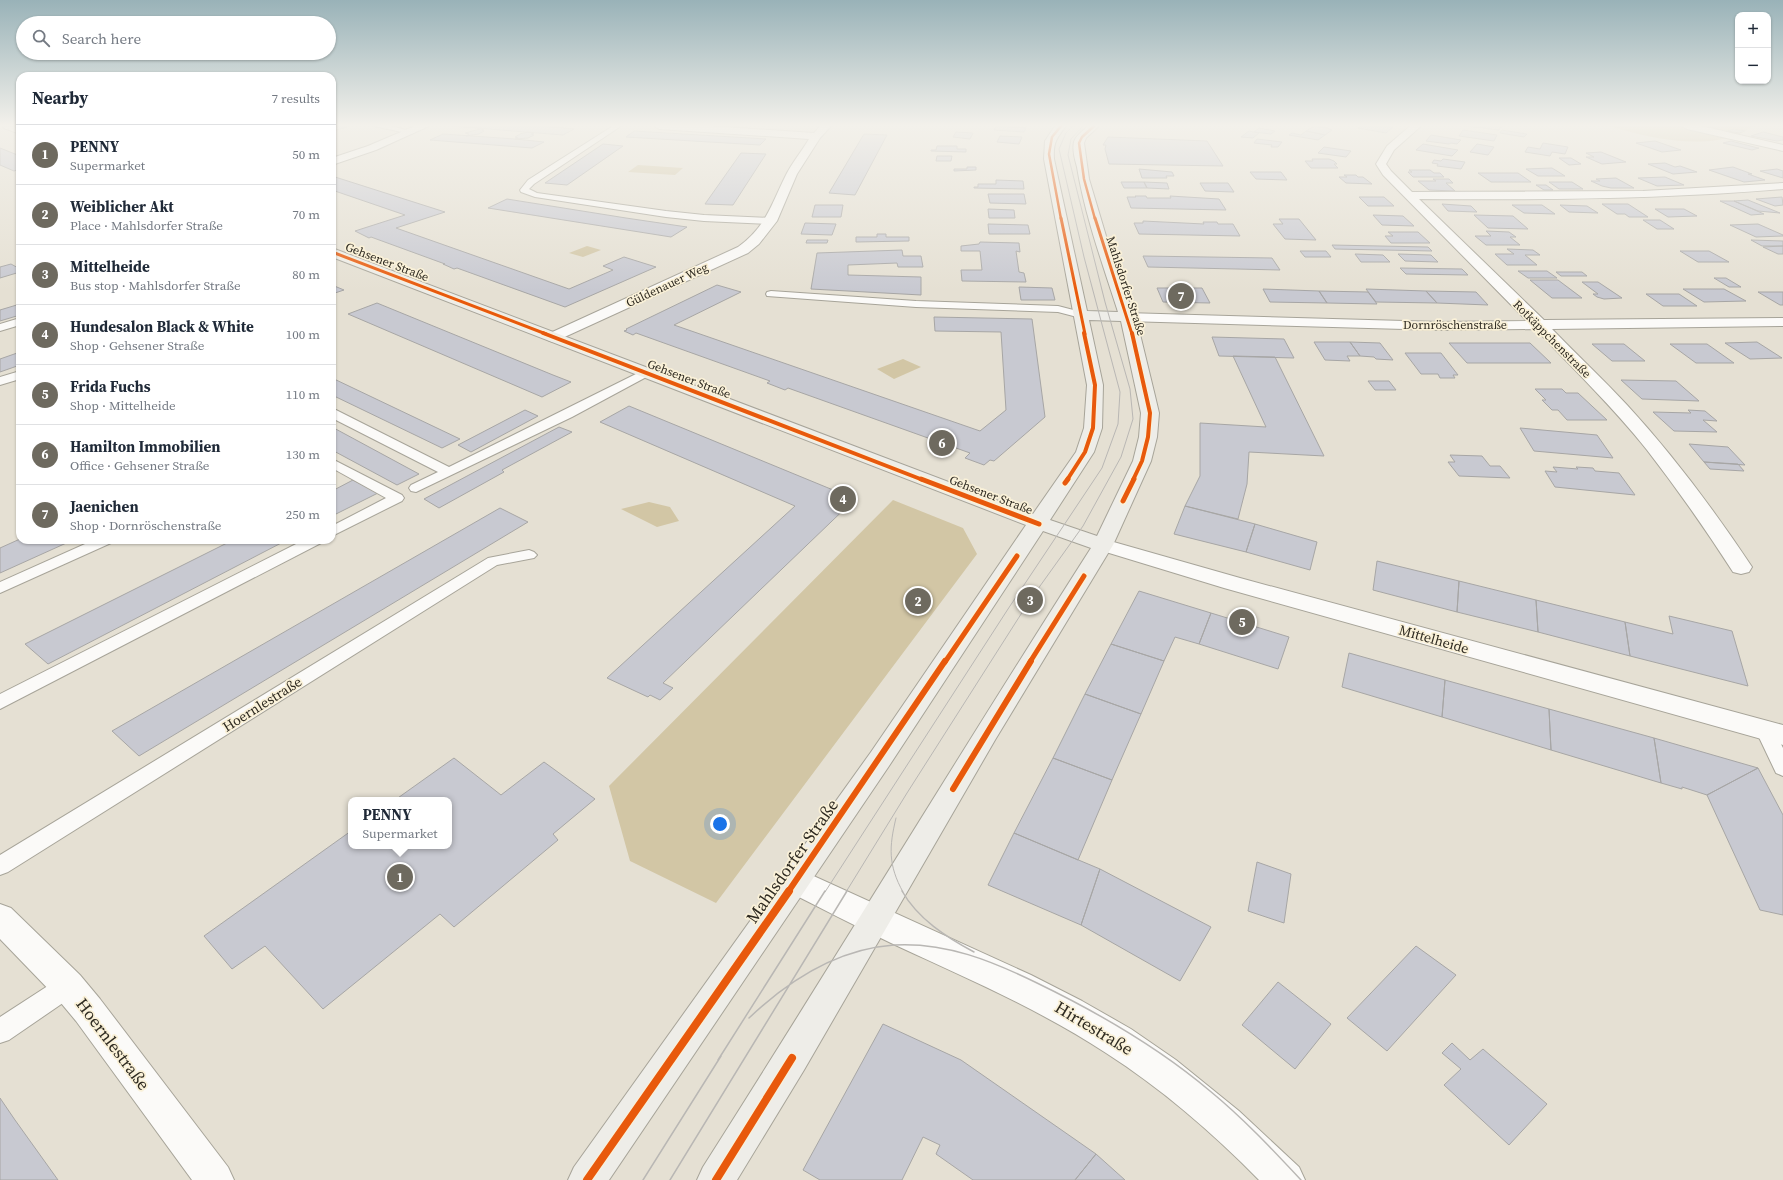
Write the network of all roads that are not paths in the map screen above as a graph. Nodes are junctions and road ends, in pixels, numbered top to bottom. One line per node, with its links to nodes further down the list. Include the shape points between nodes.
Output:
1 (532, 181): 8 (lane, via 524,190 535,195 666,214)
2 (789, 181): 8 (street, Güldenauer Weg)
3 (1054, 181): 11 (main road, Mahlsdorfer Straße)
4 (1085, 181): 12 (main road, Mahlsdorfer Straße)
5 (1396, 181): 7 (street, Rotkäppchenstraße)
6 (1783, 186): 7 (street, via 1626,196)
7 (1409, 195): 15 (street, Rotkäppchenstraße)
8 (771, 221): 17 (street, Güldenauer Weg, via 743,250)
9 (336, 254): 17 (main road, Gehsener Straße)
10 (771, 294): 11 (lane, via 930,305 1058,309)
11 (1081, 315): 12 (main road); 25 (main road, Mahlsdorfer Straße, via 1095,385 1093,428 1085,452)
12 (1126, 317): 15 (street, Dornröschenstraße, via 1440,326); 29 (main road, Mahlsdorfer Straße, via 1147,396 1150,413 1148,437 1142,461)
13 (16, 322): 16 (lane)
14 (1783, 322): 15 (street, Dornröschenstraße)
15 (1540, 325): 31 (street, Rotkäppchenstraße, via 1616,404 1652,446 1714,524)
16 (0, 328)
17 (553, 337): 18 (main road, Gehsener Straße)
18 (646, 373): 23 (lane); 25 (main road, Gehsener Straße)
19 (16, 375): 20 (lane)
20 (0, 381)
21 (336, 415): 23 (lane)
22 (336, 465): 26 (lane, via 397,498)
23 (448, 472): 24 (lane)
24 (416, 488)
25 (1038, 524): 29 (main road, Gehsener Straße); 37 (main road, Mahlsdorfer Straße)
26 (336, 530)
27 (97, 544): 32 (lane)
28 (308, 544): 33 (lane)
29 (1103, 545): 34 (street, Mittelheide); 39 (main road, Mahlsdorfer Straße)
30 (529, 555): 36 (lane, Hoernlestraße, via 493,561)
31 (1741, 567)
32 (0, 588)
33 (0, 702)
34 (1774, 733): 35 (lane, Mittelheide)
35 (1783, 768)
36 (0, 866)
37 (796, 881): 39 (street, Hirtestraße); 43 (main road, Mahlsdorfer Straße)
38 (0, 918): 40 (street, Hoernlestraße)
39 (874, 919): 44 (main road, Mahlsdorfer Straße); 45 (street, Hirtestraße, via 1045,999 1119,1041 1215,1112)
40 (68, 986): 41 (lane); 42 (street, Hoernlestraße)
41 (0, 1031)
42 (214, 1180)
43 (587, 1180)
44 (716, 1180)
45 (1286, 1180)

